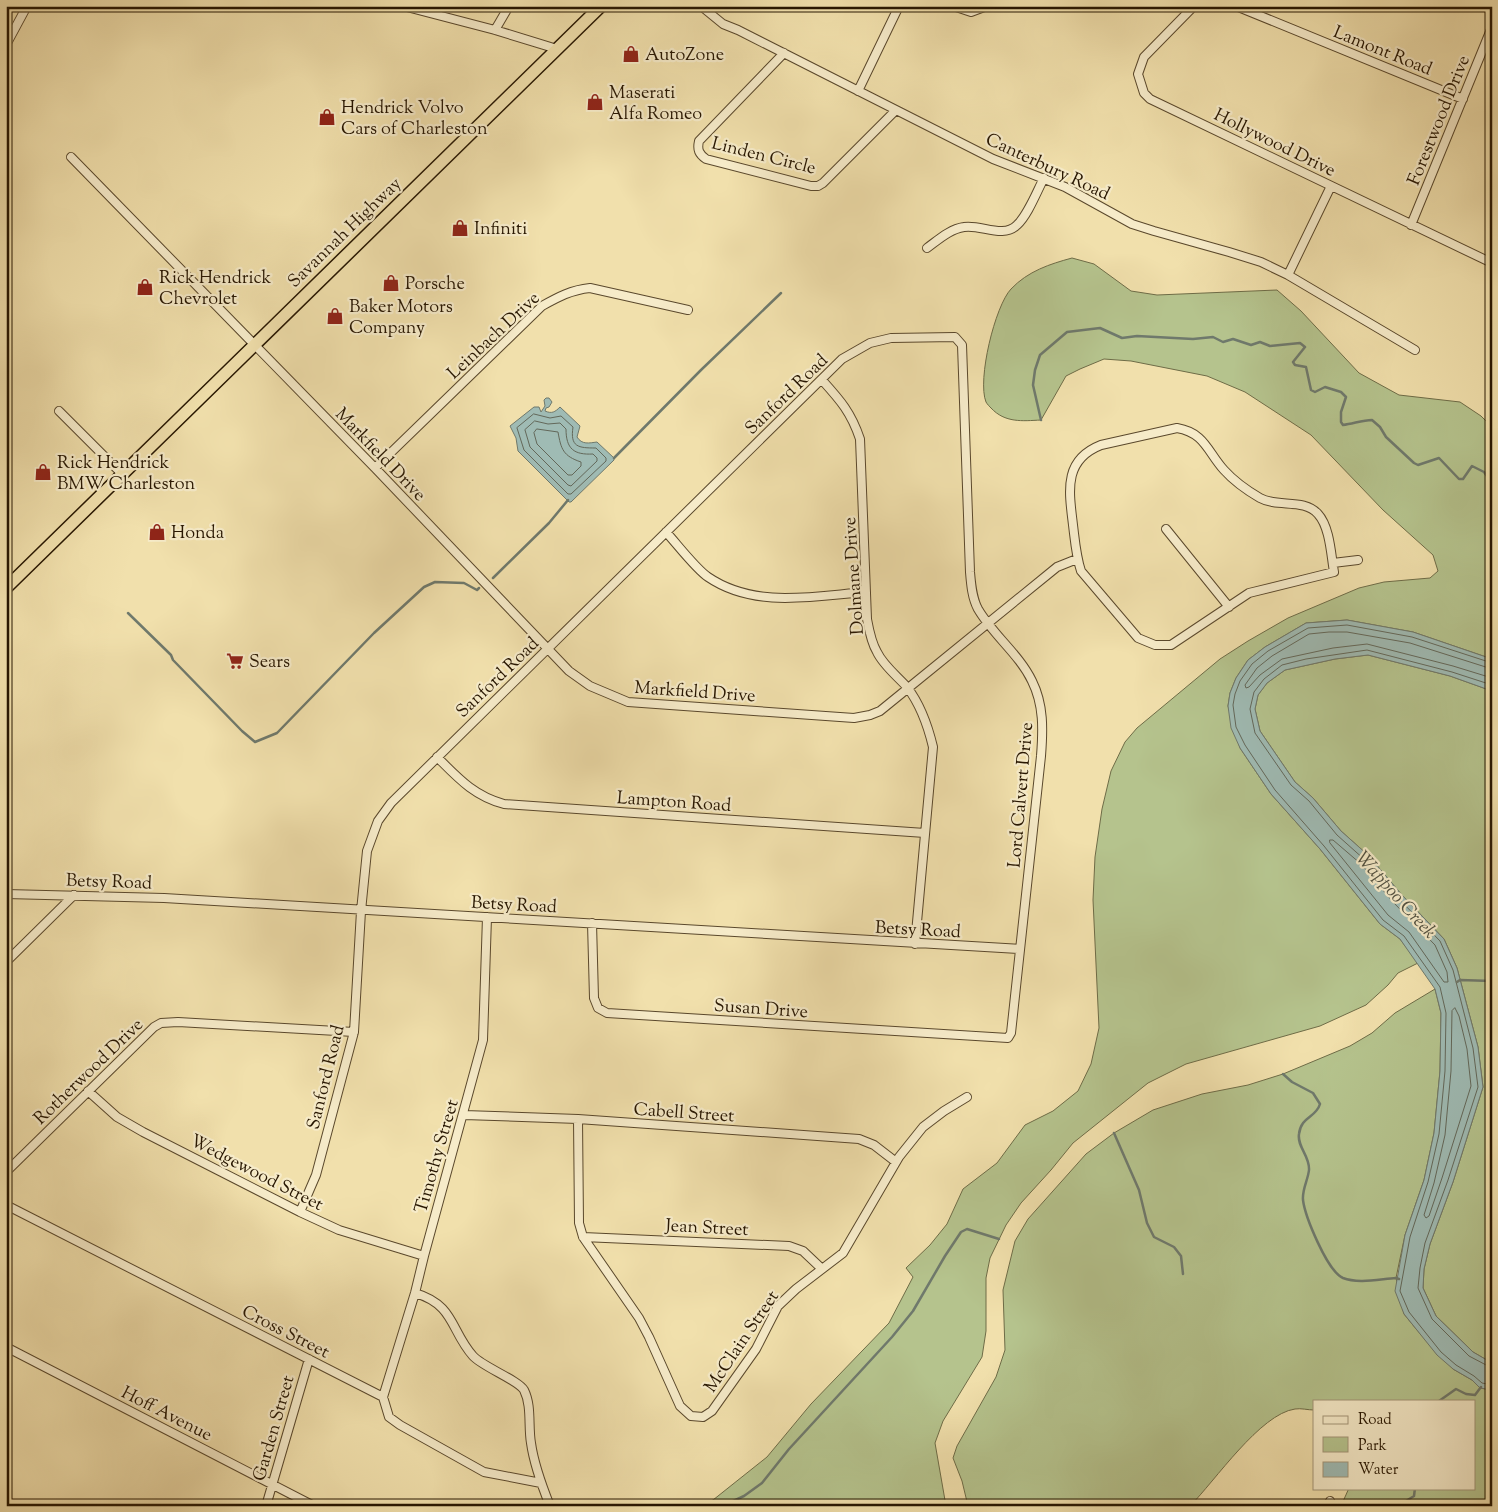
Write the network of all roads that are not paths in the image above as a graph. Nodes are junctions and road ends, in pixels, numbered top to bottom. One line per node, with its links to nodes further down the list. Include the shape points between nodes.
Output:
1 (27, 6): 13 (street)
2 (403, 6): 12 (street)
3 (509, 6): 12 (street)
4 (601, 6): 14 (highway, Savannah Highway)
5 (701, 6): 15 (street, Canterbury Road, via 723,24)
6 (899, 6): 16 (street)
7 (953, 6): 8 (street, via 971,12)
8 (987, 6)
9 (1194, 6): 21 (street, Hollywood Drive, via 1144,57 1138,74 1144,93 1150,99)
10 (1236, 6): 17 (street, Lamont Road)
11 (1492, 27): 17 (street, Forestwood Drive)
12 (495, 30): 14 (street)
13 (6, 45)
14 (557, 49): 28 (highway, Savannah Highway)
15 (784, 53): 16 (street, Canterbury Road); 18 (street, Linden Circle, via 699,141 701,155 706,159 818,186)
16 (858, 91): 18 (street, Canterbury Road)
17 (1463, 99): 22 (street, Forestwood Drive)
18 (895, 111): 20 (street, Canterbury Road, via 992,159)
19 (71, 157): 28 (street, Markfield Drive)
20 (1044, 178): 23 (street, via 1016,227 997,232 965,226 954,229); 25 (street, Canterbury Road, via 1065,186 1132,224 1261,262)
21 (1331, 186): 22 (street, Hollywood Drive); 25 (street)
22 (1411, 225): 24 (street, Hollywood Drive)
23 (927, 248)
24 (1492, 264)
25 (1288, 275): 29 (street, Canterbury Road)
26 (688, 310): 32 (street, Leinbach Drive, via 590,288 557,297 542,306)
27 (956, 337): 30 (street, Sanford Road, via 890,338 870,343 842,359); 42 (street, Lord Calvert Drive, via 962,345 971,585 978,609)
28 (253, 345): 32 (street, Markfield Drive); 33 (highway, Savannah Highway)
29 (1416, 350)
30 (822, 380): 35 (street, Sanford Road); 40 (street, Dolmane Drive, via 847,409 860,439)
31 (59, 411): 33 (street)
32 (375, 468): 43 (street, Markfield Drive)
33 (123, 475): 39 (highway, Savannah Highway)
34 (1166, 529): 41 (street)
35 (666, 532): 40 (street, via 707,576 730,589 756,597); 43 (street, Sanford Road)
36 (1077, 559): 38 (street, via 1069,488 1071,474 1079,460 1101,445 1177,428 1190,430 1199,436 1224,470 1261,499 1307,507 1317,512 1325,523); 41 (street, via 1081,571 1138,638 1156,645 1171,645); 42 (street, Markfield Drive, via 1057,567)
37 (1358, 560): 38 (street)
38 (1333, 563): 41 (street, via 1334,572 1250,593)
39 (6, 588)
40 (866, 592): 44 (street, Dolmane Drive, via 867,619 877,654)
41 (1229, 606)
42 (988, 623): 44 (street, Markfield Drive); 53 (street, Lord Calvert Drive, via 1026,670 1042,714 1041,756)
43 (547, 648): 44 (street, Markfield Drive, via 569,671 590,686 628,702 854,718 880,711); 45 (street, Sanford Road)
44 (908, 688): 46 (street, Dolmane Drive, via 919,706 933,747)
45 (437, 757): 46 (street, Lampton Road, via 479,795 504,804); 49 (street, Sanford Road, via 391,803 378,821 367,851)
46 (925, 833): 52 (street, Dolmane Drive)
47 (6, 894): 48 (street, Betsy Road)
48 (74, 895): 49 (street, Betsy Road); 54 (street)
49 (362, 910): 50 (street, Betsy Road); 55 (street, Sanford Road)
50 (487, 917): 51 (street, Betsy Road); 59 (street, Timothy Street, via 483,1040)
51 (592, 923): 52 (street, Betsy Road); 56 (street, Susan Drive, via 594,998 598,1008 607,1013)
52 (915, 944): 53 (street, Betsy Road)
53 (1020, 949): 56 (street, Lord Calvert Drive)
54 (6, 962)
55 (354, 1032): 57 (street, Rotherwood Drive, via 161,1023); 64 (street, Sanford Road, via 316,1175)
56 (1008, 1038)
57 (88, 1092): 62 (street, Rotherwood Drive); 64 (street, Wedgewood Street, via 143,1132)
58 (967, 1097): 61 (street, McClain Street, via 924,1127)
59 (464, 1115): 60 (street, Cabell Street); 66 (street, Timothy Street)
60 (578, 1119): 61 (street, Cabell Street, via 859,1139 874,1145); 65 (street, McClain Street, via 579,1223)
61 (896, 1162): 67 (street, McClain Street, via 843,1253)
62 (6, 1172)
63 (6, 1205): 70 (street, Cross Street)
64 (300, 1212): 66 (street, Wedgewood Street, via 339,1230)
65 (583, 1237): 67 (street, Jean Street, via 789,1246 803,1251); 67 (street, McClain Street, via 639,1318 680,1406 691,1416 703,1416 712,1411 756,1349 778,1306)
66 (424, 1256): 68 (street, Timothy Street)
67 (822, 1269)
68 (415, 1293): 71 (street, Timothy Street); 72 (street, via 426,1296 449,1314 474,1358 523,1388)
69 (6, 1347): 73 (street, Hoff Avenue)
70 (309, 1359): 71 (street, Cross Street); 73 (street, Garden Street)
71 (383, 1397): 72 (street, via 389,1417 484,1472)
72 (541, 1482): 76 (street)
73 (272, 1485): 74 (street, Garden Street); 75 (street, Hoff Avenue)
74 (266, 1506)
75 (314, 1506)
76 (550, 1506)

